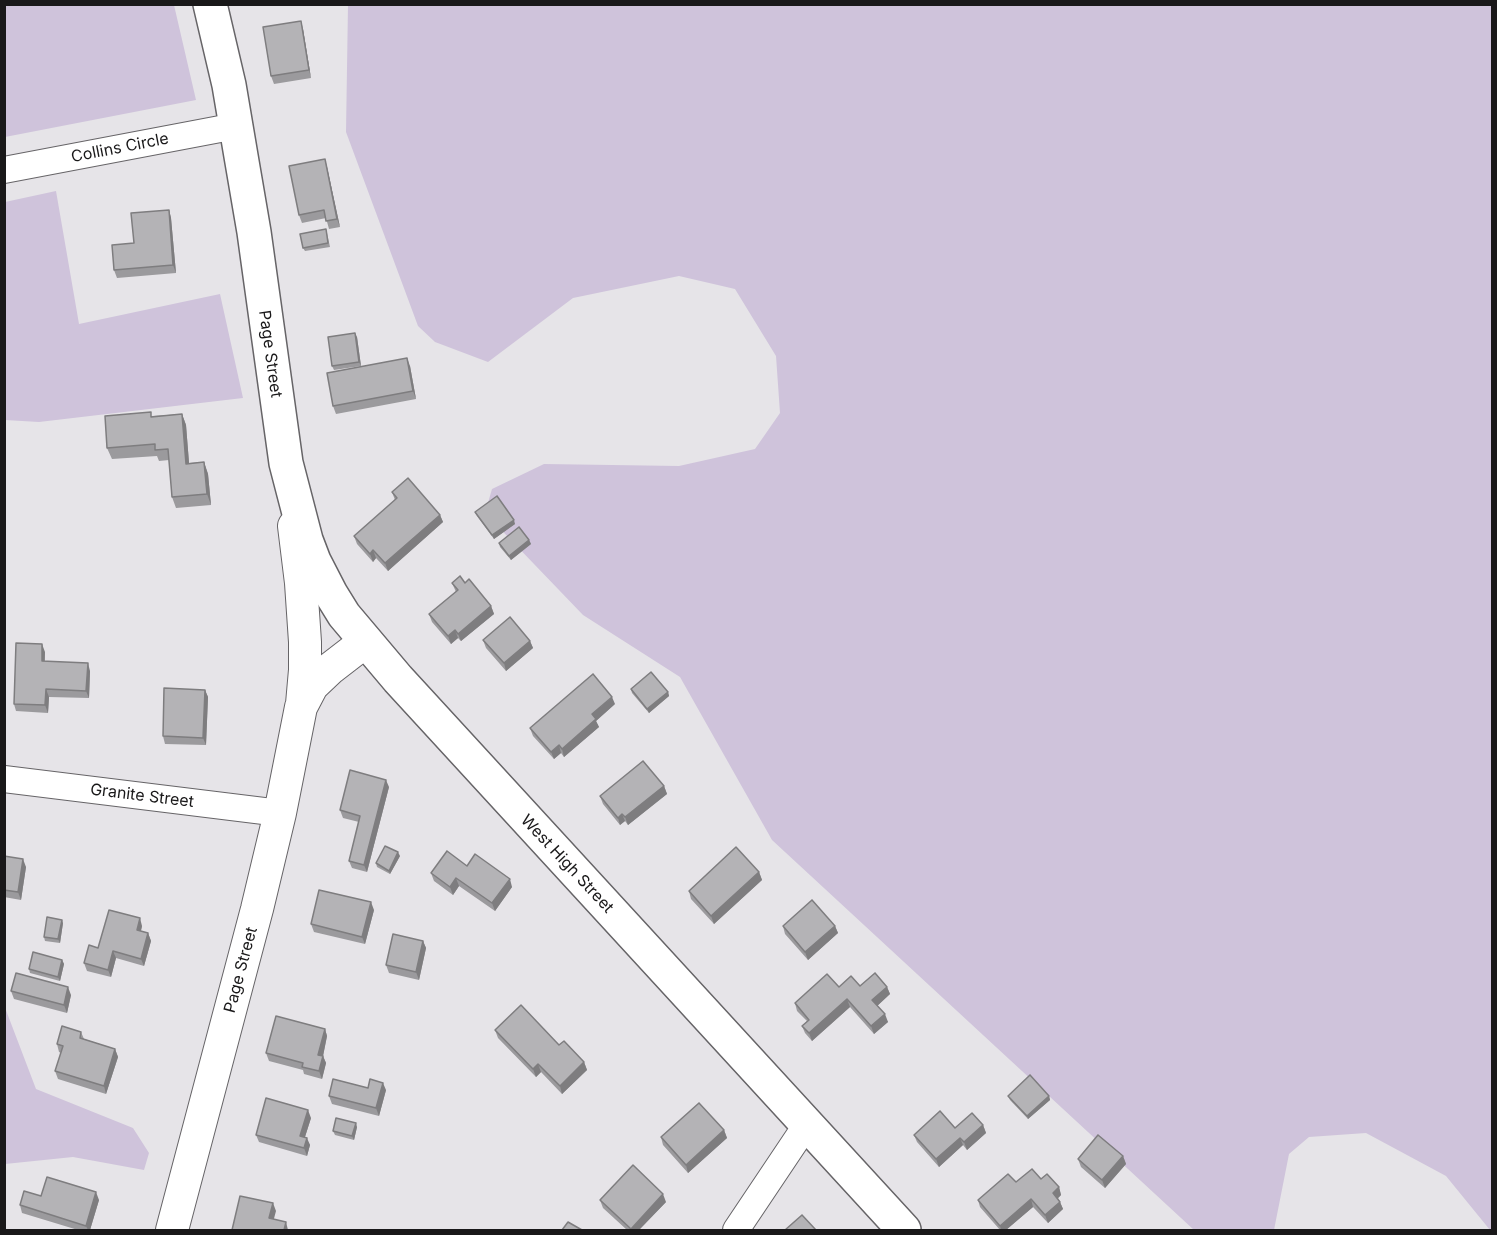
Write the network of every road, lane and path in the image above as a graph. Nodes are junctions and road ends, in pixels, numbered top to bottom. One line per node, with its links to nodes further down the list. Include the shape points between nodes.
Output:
1 (210, 4): 2 (main road, Page Street)
2 (236, 126): 3 (street, Collins Circle); 4 (main road, Page Street)
3 (4, 170)
4 (286, 463): 5 (main road, West High Street, via 314,561 344,615); 6 (street, Page Street, via 305,642)
5 (366, 641): 6 (street, Page Street, via 320,677 308,690); 9 (main road, West High Street)
6 (301, 707): 8 (street, Page Street)
7 (4, 779): 8 (street, Granite Street)
8 (280, 813): 10 (street, Page Street)
9 (807, 1124): 11 (street); 12 (main road, West High Street)
10 (172, 1230)
11 (736, 1230)
12 (904, 1230)

